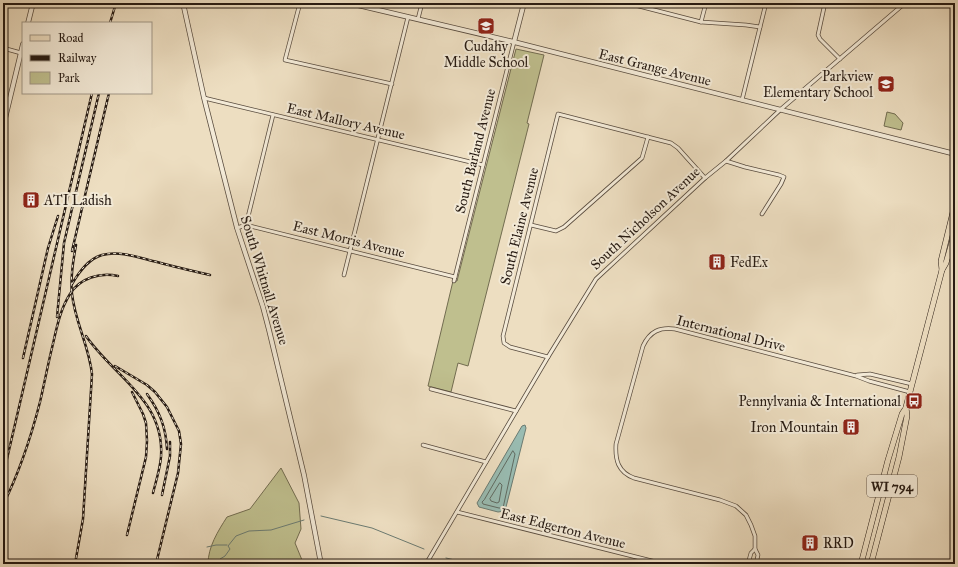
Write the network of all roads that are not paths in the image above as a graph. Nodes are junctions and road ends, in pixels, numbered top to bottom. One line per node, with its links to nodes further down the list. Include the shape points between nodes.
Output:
1 (33, 3): 14 (street)
2 (183, 3): 23 (street, South Whitnall Avenue)
3 (300, 3): 22 (street, via 285,60)
4 (350, 3): 12 (street, East Grange Avenue)
5 (422, 3): 13 (street)
6 (524, 3): 17 (street, South Barland Avenue)
7 (628, 3): 15 (street)
8 (706, 3): 15 (street)
9 (766, 3): 16 (street)
10 (825, 3): 21 (street, via 818,35)
11 (905, 3): 21 (street, South Nicholson Avenue)
12 (408, 17): 13 (street, East Grange Avenue); 22 (street)
13 (418, 19): 17 (street, East Grange Avenue)
14 (28, 22)
15 (701, 22): 16 (street)
16 (760, 27): 24 (street)
17 (514, 42): 24 (street, East Grange Avenue); 32 (street, South Barland Avenue)
18 (3, 48): 20 (street)
19 (22, 48): 20 (street)
20 (21, 53): 27 (street)
21 (840, 59): 25 (street, South Nicholson Avenue)
22 (392, 84): 29 (street)
23 (204, 98): 26 (street, East Mallory Avenue); 38 (street, South Whitnall Avenue)
24 (742, 100): 25 (street, East Grange Avenue)
25 (780, 110): 30 (street, East Grange Avenue); 31 (street, South Nicholson Avenue)
26 (273, 115): 29 (street, East Mallory Avenue); 37 (street)
27 (3, 127)
28 (648, 137): 33 (street, via 678,148); 36 (street, via 642,158 564,227 556,231); 36 (street, South Elaine Avenue, via 558,114)
29 (378, 140): 32 (street, East Mallory Avenue); 40 (street)
30 (955, 154)
31 (726, 161): 33 (street, South Nicholson Avenue); 35 (street, via 784,178)
32 (483, 165): 43 (street, South Barland Avenue)
33 (705, 178): 45 (street, South Nicholson Avenue, via 596,279)
34 (955, 204): 41 (main road, WI 794, via 941,261)
35 (762, 214)
36 (531, 225): 45 (street, South Elaine Avenue, via 503,336 504,343 510,347)
37 (246, 226): 38 (street, East Morris Avenue); 40 (street, East Morris Avenue)
38 (237, 228): 56 (street, South Whitnall Avenue, via 268,325 304,475)
39 (955, 232): 41 (main road, WI 794)
40 (350, 251): 42 (street); 43 (street, East Morris Avenue)
41 (942, 270): 47 (main road, WI 794)
42 (344, 275)
43 (455, 277): 44 (street, South Barland Avenue)
44 (454, 281)
45 (548, 357): 51 (street, South Nicholson Avenue)
46 (856, 376): 47 (street, International Drive, via 870,374); 49 (street, International Drive); 55 (street, International Drive, via 676,329 658,330 645,341 616,444 616,460 620,468 634,478 736,506 748,518 755,536)
47 (912, 384): 49 (main road, WI 794)
48 (431, 389): 51 (street)
49 (910, 392): 50 (main road, WI 794)
50 (906, 407): 61 (main road, WI 794, via 888,460); 62 (main road, WI 794, via 907,416 899,457)
51 (516, 411): 53 (street, South Nicholson Avenue)
52 (423, 445): 53 (street)
53 (486, 462): 54 (street, South Nicholson Avenue)
54 (457, 512): 57 (street, South Nicholson Avenue); 58 (street, East Edgerton Avenue)
55 (755, 549): 59 (street); 60 (street, International Drive, via 758,555)
56 (321, 564)
57 (426, 564)
58 (664, 564)
59 (748, 564)
60 (756, 564)
61 (862, 564)
62 (872, 564)

